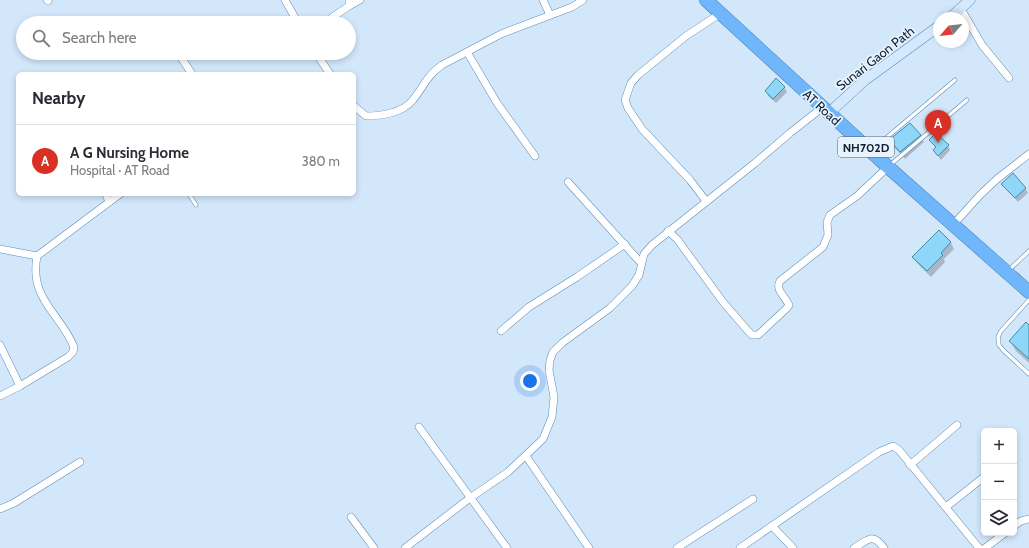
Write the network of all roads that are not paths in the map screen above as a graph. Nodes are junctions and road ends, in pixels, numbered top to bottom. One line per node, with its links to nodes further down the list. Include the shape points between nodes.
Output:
1 (286, 0): 12 (street)
2 (360, 0): 7 (street)
3 (543, 0): 11 (street)
4 (583, 0): 11 (street)
5 (706, 0): 10 (highway, AT Road / NH702D)
6 (970, 0): 8 (street)
7 (349, 3): 13 (street)
8 (961, 9): 9 (street); 20 (street, via 982,45)
9 (957, 12)
10 (721, 13): 24 (highway, AT Road / NH702D); 33 (street, via 686,36 638,75 631,83 625,100 642,129)
11 (550, 15): 15 (street, via 501,34)
12 (294, 16)
13 (333, 16)
14 (933, 30): 24 (street, Sunari Gaon Path)
15 (467, 52): 23 (street, via 434,70 412,101 401,109 366,116); 27 (street, via 497,103)
16 (183, 60): 18 (street)
17 (321, 60): 19 (street)
18 (191, 72)
19 (329, 72)
20 (1009, 78)
21 (955, 80): 25 (lane)
22 (967, 100): 28 (lane)
23 (356, 108)
24 (826, 110): 25 (highway, AT Road / NH702D); 33 (street, via 790,133)
25 (871, 151): 28 (highway, AT Road / NH702D)
26 (1029, 154): 36 (street, via 997,179)
27 (535, 156)
28 (888, 167): 36 (highway, AT Road / NH702D); 37 (street, via 857,196 830,215 827,222 828,235 823,247 779,283 788,308 758,335 752,335 748,331 723,302 677,239)
29 (568, 182): 38 (street)
30 (107, 196): 34 (street)
31 (117, 196): 34 (street)
32 (190, 196): 35 (lane)
33 (706, 201): 37 (street)
34 (109, 202): 41 (street)
35 (196, 205)
36 (953, 225): 43 (highway, AT Road / NH702D)
37 (668, 231): 42 (street, via 652,244)
38 (625, 244): 42 (street); 45 (street, via 577,278 529,307)
39 (0, 249): 41 (street)
40 (1029, 251): 43 (lane)
41 (37, 256): 48 (street, via 36,277 41,295 64,327 74,347 68,357)
42 (641, 263): 52 (street, via 639,275 632,286 610,308 553,352 549,370 554,397 552,417 543,439)
43 (1007, 272): 44 (highway, AT Road / NH702D)
44 (1028, 292): 47 (lane, via 998,337 999,345 1004,352)
45 (501, 332)
46 (0, 345): 48 (street)
47 (1029, 374)
48 (20, 386): 49 (street)
49 (0, 396)
50 (957, 425): 54 (street)
51 (418, 428): 56 (street)
52 (526, 456): 56 (street); 68 (street)
53 (80, 462): 59 (street, via 14,503)
54 (910, 465): 58 (street); 63 (street, via 899,450 893,446 886,448)
55 (981, 479): 58 (street)
56 (470, 498): 66 (street); 67 (street)
57 (753, 499): 69 (street)
58 (946, 507): 74 (street)
59 (0, 508)
60 (351, 517): 65 (street)
61 (1029, 518): 62 (street)
62 (1017, 524)
63 (772, 526): 70 (street); 71 (street)
64 (1001, 536): 75 (street)
65 (374, 548)
66 (405, 548)
67 (507, 548)
68 (589, 548)
69 (677, 548)
70 (740, 548)
71 (793, 548)
72 (854, 548): 73 (street, via 870,538 875,538)
73 (884, 548)
74 (979, 548)
75 (985, 548)

